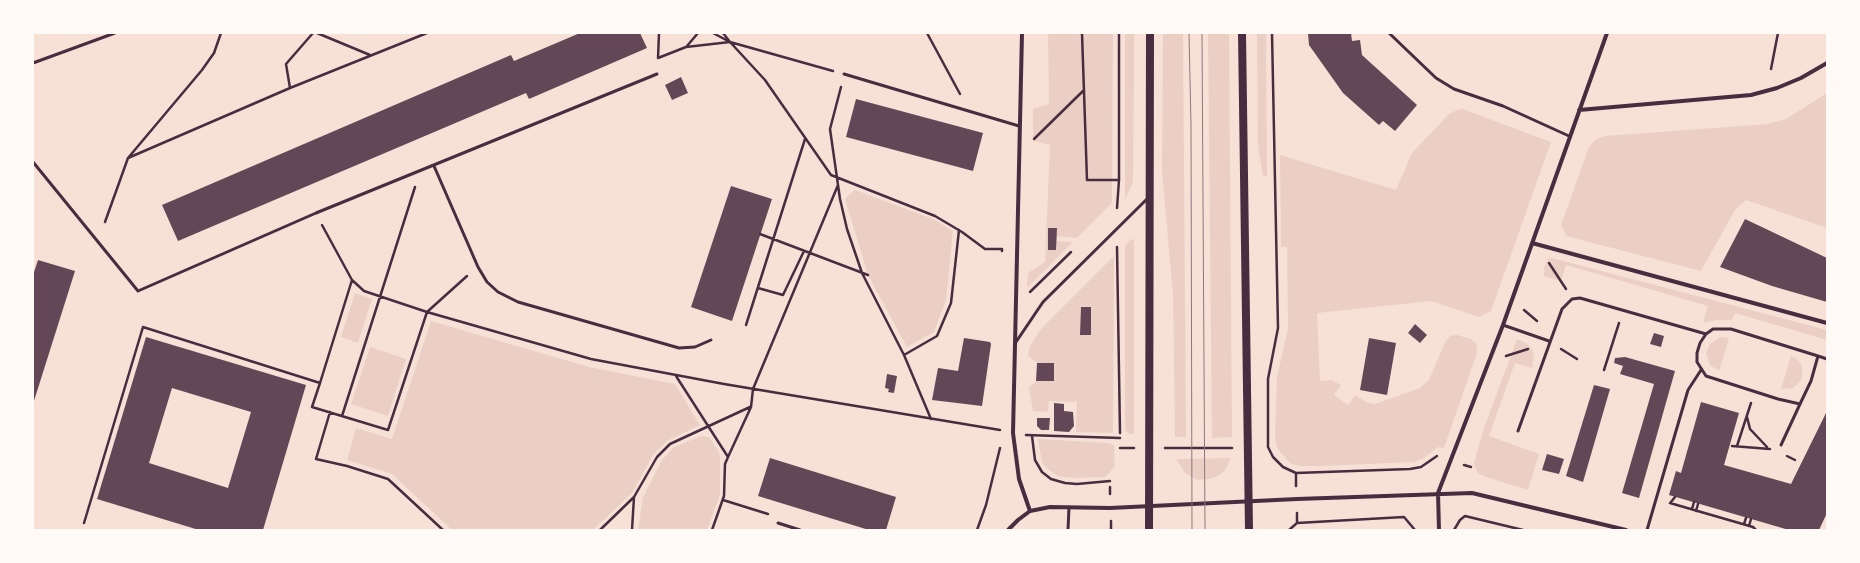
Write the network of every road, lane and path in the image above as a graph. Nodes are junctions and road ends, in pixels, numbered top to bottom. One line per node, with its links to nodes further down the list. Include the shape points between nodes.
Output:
1 (116, 33): 23 (lane)
2 (222, 33): 37 (path, via 214,53 202,70)
3 (313, 33): 29 (path, via 286,64)
4 (317, 33): 21 (path)
5 (427, 33): 21 (path)
6 (659, 33): 22 (path)
7 (698, 33): 20 (path)
8 (713, 33): 19 (path)
9 (723, 33): 19 (path)
10 (927, 33): 31 (path)
11 (1022, 33): 33 (street)
12 (1082, 33): 30 (path)
13 (1150, 33): 44 (main road)
14 (1242, 33): 116 (main road)
15 (1272, 33): 104 (path, via 1278,328 1268,379)
16 (1389, 33): 34 (lane, via 1436,78 1454,89 1503,106)
17 (1607, 33): 32 (street)
18 (1778, 33): 26 (path)
19 (730, 42): 20 (path); 25 (path); 35 (path, via 765,80)
20 (686, 47): 22 (path)
21 (371, 56): 29 (path)
22 (658, 58): 27 (path)
23 (33, 62)
24 (1827, 63): 32 (street, via 1789,83 1751,95)
25 (816, 66)
26 (1770, 69)
27 (657, 74): 39 (lane)
28 (844, 74): 31 (lane); 41 (path, via 830,129)
29 (290, 88): 37 (path)
30 (1084, 90): 36 (path); 42 (path, via 1087,180)
31 (969, 110): 33 (lane)
32 (1579, 110): 34 (street)
33 (1019, 126): 36 (street)
34 (1569, 136): 52 (street)
35 (805, 139): 41 (path, via 830,175); 51 (path)
36 (1019, 153): 64 (street)
37 (128, 158): 48 (path)
38 (33, 162): 46 (lane, via 138,291)
39 (434, 166): 40 (lane); 58 (lane)
40 (420, 172): 46 (lane); 63 (path)
41 (837, 179): 43 (path); 49 (path, via 920,210)
42 (1119, 180)
43 (838, 185): 56 (path); 59 (path, via 847,229)
44 (1150, 196): 76 (lane, via 1043,302); 120 (main road)
45 (1117, 208): 47 (path)
46 (316, 213): 61 (path)
47 (1112, 213)
48 (105, 222)
49 (959, 230): 53 (path, via 985,249); 77 (path, via 951,303 937,336)
50 (760, 234): 51 (path)
51 (773, 239): 54 (path); 62 (path)
52 (1532, 243): 69 (street); 71 (street)
53 (1002, 248)
54 (804, 251): 56 (path); 62 (path, via 783,295)
55 (1073, 251): 64 (path, via 1028,294)
56 (809, 253): 59 (path); 84 (path)
57 (1546, 256): 65 (path)
58 (478, 267): 68 (path); 74 (lane, via 487,282 498,292 518,302 679,348 695,347)
59 (862, 273): 60 (path); 77 (path)
60 (868, 275)
61 (352, 280): 63 (path, via 364,291); 83 (path)
62 (758, 288): 70 (path)
63 (380, 296): 68 (path); 89 (path)
64 (1015, 296): 76 (street)
65 (1572, 299): 67 (lane, via 1589,299); 72 (lane, via 1562,309)
66 (1522, 308): 72 (path, via 1530,317)
67 (1623, 309): 73 (lane); 80 (path)
68 (427, 312): 82 (path, via 591,359); 89 (path, via 388,430)
69 (1827, 323)
70 (746, 325)
71 (1503, 325): 75 (lane); 110 (street)
72 (1553, 330): 75 (lane)
73 (1706, 334): 78 (lane, via 1713,329 1731,329); 81 (lane, via 1697,353)
74 (711, 340)
75 (1549, 341): 94 (lane)
76 (1015, 344): 95 (street)
77 (904, 354): 91 (path)
78 (1818, 356): 79 (lane); 85 (lane, via 1811,381)
79 (1827, 359)
80 (1604, 370)
81 (1700, 370): 85 (lane, via 1714,380); 146 (lane, via 1688,390)
82 (675, 375): 84 (path); 92 (path)
83 (320, 383): 88 (path, via 312,406); 127 (path, via 143,327)
84 (753, 389): 87 (path); 91 (path)
85 (1800, 404): 100 (lane)
86 (1750, 405): 90 (path)
87 (751, 407): 92 (path); 109 (path)
88 (330, 412): 89 (path); 130 (path, via 316,459 388,479)
89 (342, 416)
90 (1747, 417): 102 (path); 102 (path, via 1750,429 1769,449)
91 (932, 419): 93 (path)
92 (708, 427): 109 (path); 114 (path, via 670,444 658,457)
93 (1000, 430): 95 (path); 96 (path)
94 (1518, 431)
95 (1013, 433): 97 (path); 123 (street, via 1019,480)
96 (1000, 436)
97 (1032, 436): 98 (path); 112 (path, via 1035,460 1042,472 1051,479 1077,484)
98 (1120, 438)
99 (1000, 443): 135 (path, via 986,505)
100 (1781, 445)
101 (1732, 446): 102 (path)
102 (1738, 446)
103 (1264, 447): 104 (path)
104 (1268, 447): 110 (path, via 1283,467 1296,473 1410,469 1421,467 1437,456)
105 (1120, 448): 106 (path)
106 (1138, 448)
107 (1174, 448): 108 (path)
108 (1232, 448)
109 (728, 458): 115 (path, via 725,464)
110 (1451, 460): 111 (path); 113 (street)
111 (1471, 467)
112 (1110, 481)
113 (1438, 493): 116 (street); 142 (street); 145 (street, via 1472,493)
114 (634, 497): 131 (path); 132 (path)
115 (723, 500): 128 (path, via 775,516); 133 (path)
116 (1250, 501): 120 (street); 139 (main road)
117 (1694, 502): 122 (path)
118 (1670, 503): 122 (path)
119 (1698, 504): 124 (path)
120 (1150, 506): 121 (street); 138 (main road)
121 (1069, 507): 123 (street); 137 (lane)
122 (1692, 509): 124 (path)
123 (1030, 511): 136 (street)
124 (1696, 511): 129 (path)
125 (1746, 518): 129 (path)
126 (1751, 519): 129 (path)
127 (84, 523)
128 (778, 523): 134 (lane)
129 (1747, 525): 147 (path); 148 (path)
130 (443, 530)
131 (600, 530)
132 (632, 530)
133 (712, 530)
134 (800, 530)
135 (977, 530)
136 (1008, 530)
137 (1068, 530)
138 (1149, 530)
139 (1250, 530)
140 (1289, 530): 141 (path, via 1297,523 1404,517)
141 (1415, 530)
142 (1439, 530)
143 (1454, 530): 144 (path, via 1465,516)
144 (1523, 530)
145 (1626, 530)
146 (1647, 530)
147 (1746, 530)
148 (1756, 530)

